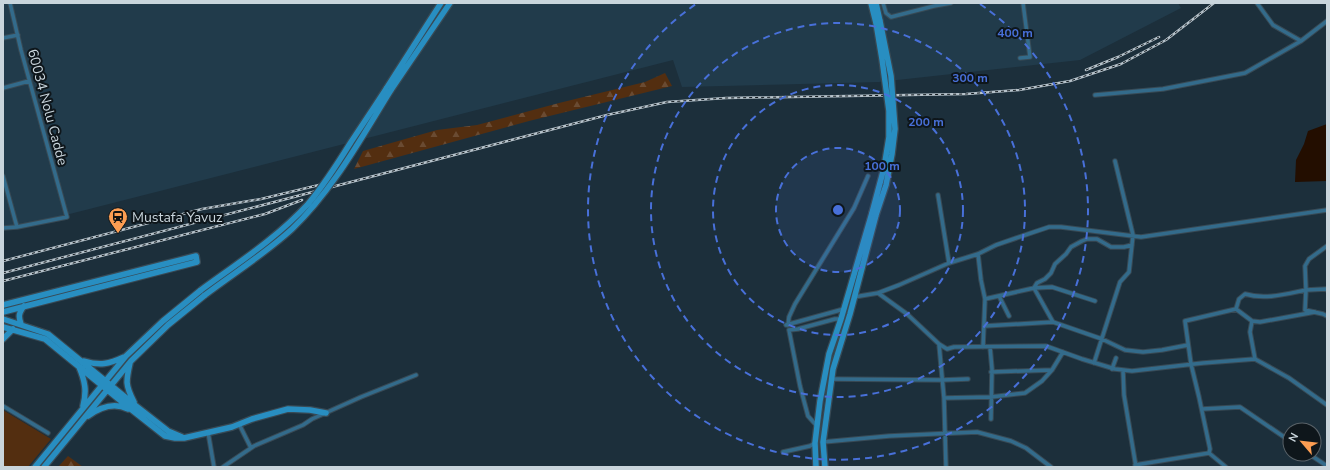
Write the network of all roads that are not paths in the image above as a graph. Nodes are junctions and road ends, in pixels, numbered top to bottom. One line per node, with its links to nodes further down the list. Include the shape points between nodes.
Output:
1 (10, 3): 12 (street, 60034 Nolu Cadde)
2 (441, 3): 18 (street)
3 (450, 3): 18 (street)
4 (871, 3): 11 (street)
5 (876, 3): 11 (street)
6 (883, 3): 7 (street, via 890,17)
7 (951, 3)
8 (1023, 3): 15 (street, via 1030,57)
9 (1257, 3): 14 (street, via 1273,25)
10 (1327, 21): 14 (street)
11 (878, 22): 25 (street, bridge, via 889,111 889,137)
12 (18, 35): 13 (street); 16 (street, 60034 Nolu Cadde)
13 (3, 38)
14 (1301, 41): 19 (street, via 1245,73 1163,89)
15 (1020, 58)
16 (29, 81): 17 (street); 26 (street, 60034 Nolu Cadde, via 67,217)
17 (3, 88)
18 (389, 89): 36 (street, bridge, via 333,171 307,204 288,224)
19 (1095, 96)
20 (1115, 161): 28 (street)
21 (3, 176): 26 (street)
22 (868, 176): 44 (street, via 854,208 795,304 787,325)
23 (938, 195): 32 (street)
24 (1327, 210): 28 (street, via 1141,237)
25 (874, 214): 39 (street); 44 (street)
26 (17, 227): 27 (street)
27 (3, 228)
28 (1133, 235): 29 (street); 31 (street, via 1049,228 996,245)
29 (1132, 245): 33 (street, via 1111,247 1098,239 1082,240 1071,247 1055,264 1051,273); 59 (street, via 1129,272 1120,282)
30 (1327, 246): 34 (street, via 1309,259 1305,266)
31 (978, 254): 32 (street); 40 (street)
32 (949, 263): 37 (street)
33 (1034, 288): 38 (street); 41 (street, via 1052,287); 53 (street)
34 (1306, 290): 35 (street); 45 (street, via 1256,297 1245,294 1239,299); 47 (street, via 1305,310)
35 (1327, 290)
36 (203, 292): 65 (street, via 163,321); 68 (street)
37 (878, 293): 39 (street); 60 (street, via 907,314)
38 (999, 296): 40 (street); 48 (street)
39 (854, 297): 77 (street)
40 (985, 300): 55 (street)
41 (1095, 302)
42 (3, 305): 43 (street, via 196,256 197,262)
43 (24, 306): 46 (street); 54 (street, via 19,318)
44 (844, 309): 51 (street)
45 (1236, 309): 52 (street); 61 (street, via 1185,321)
46 (3, 312)
47 (1315, 312): 49 (street); 52 (street, via 1260,322)
48 (1008, 316)
49 (1327, 316)
50 (3, 319): 54 (street)
51 (841, 319): 93 (street, via 829,354); 93 (street, via 788,330 808,416)
52 (1252, 321): 67 (street, via 1250,332)
53 (1053, 322): 55 (street); 59 (street)
54 (21, 324): 69 (street, via 48,334)
55 (984, 326): 62 (street)
56 (3, 327): 57 (street)
57 (12, 329): 58 (street); 69 (street, via 46,339)
58 (3, 339)
59 (1102, 339): 61 (street, via 1125,350 1143,352); 70 (street)
60 (939, 344): 62 (street, via 947,349); 79 (street)
61 (1188, 345): 71 (street)
62 (983, 347): 63 (street)
63 (990, 347): 64 (street, via 1046,346); 75 (street)
64 (1064, 352): 70 (street); 73 (street)
65 (126, 356): 69 (street, via 111,363); 80 (street)
66 (1116, 358): 72 (street)
67 (1255, 359): 71 (street); 84 (street, via 1289,378)
68 (131, 361): 81 (street); 86 (street, via 126,382)
69 (80, 363): 80 (street); 88 (street, via 86,387)
70 (1094, 363): 72 (street)
71 (1191, 364): 74 (street); 87 (street)
72 (1112, 369): 74 (street)
73 (1052, 370): 75 (street); 82 (street, via 1025,393)
74 (1123, 370): 103 (street, via 1124,395)
75 (991, 372): 82 (street)
76 (416, 375): 89 (street)
77 (832, 379): 79 (street); 98 (street)
78 (968, 379): 79 (street)
79 (942, 380): 83 (street)
80 (104, 383): 81 (street); 88 (street)
81 (110, 387): 86 (street); 91 (street)
82 (991, 397): 83 (street); 90 (street)
83 (944, 398): 96 (street)
84 (1327, 405)
85 (3, 406): 95 (street)
86 (134, 408): 91 (street, via 109,406 97,410); 94 (street, via 168,431 184,438)
87 (1202, 409): 97 (street, via 1240,407); 102 (street)
88 (81, 410): 104 (street)
89 (326, 413): 92 (street, via 288,409); 100 (street)
90 (990, 419)
91 (81, 421): 105 (street)
92 (239, 424): 94 (street); 100 (street)
93 (817, 426): 99 (street)
94 (208, 432): 106 (street)
95 (48, 433)
96 (945, 434): 98 (street); 110 (street); 111 (street, via 977,432 1011,441 1026,448)
97 (1282, 436)
98 (824, 442): 109 (street)
99 (815, 443): 101 (street); 108 (street)
100 (251, 448): 107 (street)
101 (783, 452)
102 (1209, 453): 103 (street); 112 (street)
103 (1135, 466)
104 (35, 467)
105 (44, 467)
106 (214, 467)
107 (223, 467)
108 (816, 467)
109 (825, 467)
110 (946, 467)
111 (1051, 467)
112 (1226, 467)

